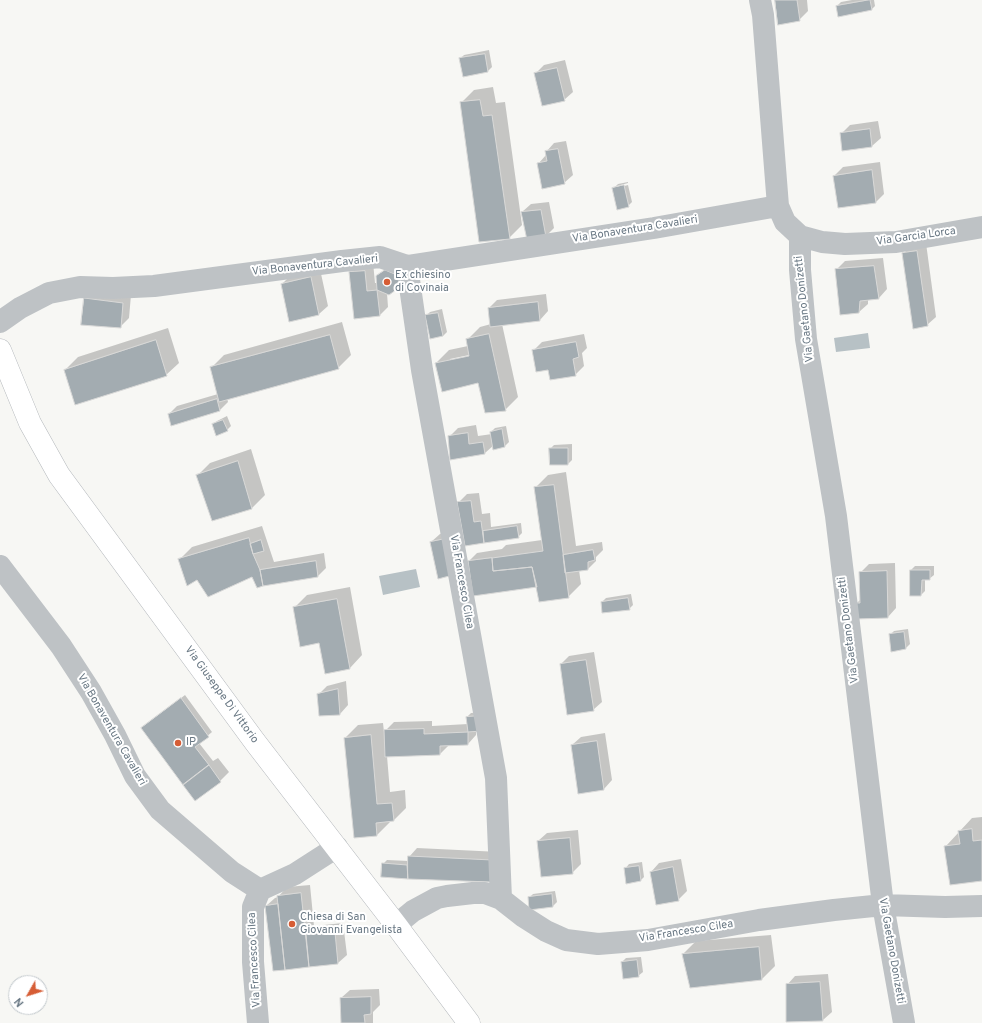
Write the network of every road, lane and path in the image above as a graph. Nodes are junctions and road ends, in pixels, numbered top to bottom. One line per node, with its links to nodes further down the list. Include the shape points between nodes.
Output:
1 (760, 0): 2 (street, Via Gaetano Donizetti)
2 (788, 221): 3 (street, Via Garcia Lorca, via 822,242 845,244 896,242); 4 (street, Via Bonaventura Cavalieri, via 654,228); 11 (street, Via Gaetano Donizetti, via 800,270 806,339 836,516)
3 (982, 227)
4 (407, 266): 5 (street, Via Bonaventura Cavalieri, via 380,257 154,286 80,288 49,293); 10 (street, Via Francesco Cilea, via 422,370 496,778)
5 (0, 322)
6 (0, 350): 8 (main road, Via Giuseppe Di Vittorio, via 30,423 59,475 255,742)
7 (0, 566): 9 (street, Via Bonaventura Cavalieri, via 61,646 91,692 135,776 160,810 232,872)
8 (337, 847): 9 (street, via 295,874); 13 (main road, Via Giuseppe Di Vittorio)
9 (260, 890): 14 (street, Via Francesco Cilea, via 253,907 253,962)
10 (501, 899): 11 (street, Via Francesco Cilea, via 546,931 566,940 598,944 648,940 759,920); 13 (street, Via Francesco Cilea, via 473,892 446,896 425,903)
11 (883, 905): 12 (street, Via Francesco Cilea); 16 (street, Via Gaetano Donizetti)
12 (982, 906)
13 (396, 925): 15 (main road, Via Giuseppe Di Vittorio)
14 (258, 1023)
15 (469, 1023)
16 (904, 1023)

